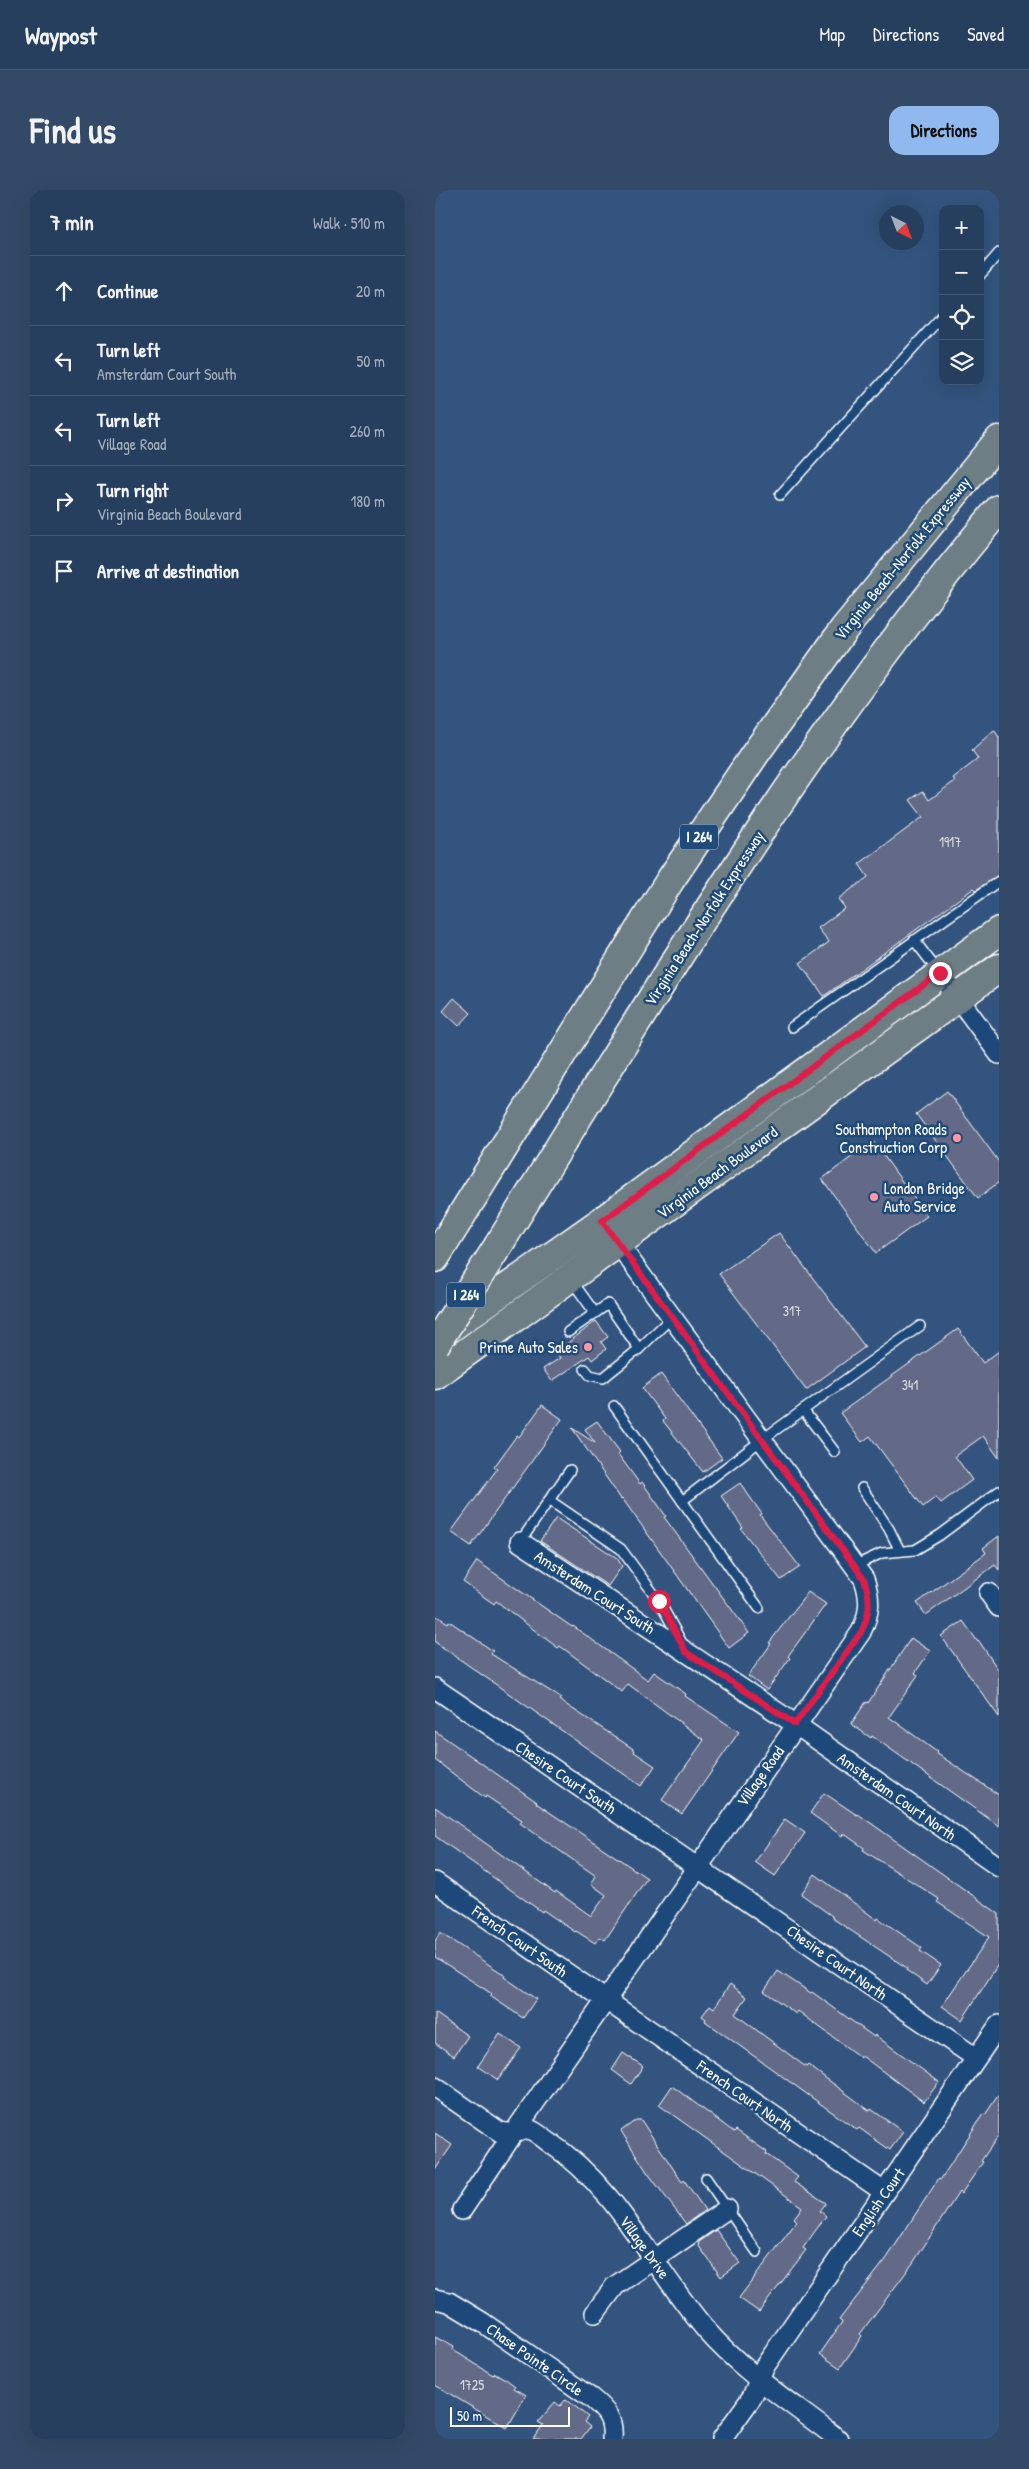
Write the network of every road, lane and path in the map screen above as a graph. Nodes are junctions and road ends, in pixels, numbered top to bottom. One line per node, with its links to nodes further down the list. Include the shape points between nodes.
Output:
1 (999, 253): 2 (lane)
2 (984, 270)
3 (939, 319): 5 (lane)
4 (999, 440): 17 (main road, Virginia Beach-Norfolk Expressway / I 264, via 844,629 755,754 669,882)
5 (779, 495)
6 (999, 509): 24 (main road, Virginia Beach-Norfolk Expressway / I 264, bridge, via 951,567 799,772 720,890)
7 (999, 881): 9 (lane)
8 (999, 931): 11 (main road, Virginia Beach Boulevard)
9 (914, 940): 11 (lane); 13 (lane)
10 (999, 968): 12 (main road, Virginia Beach Boulevard)
11 (940, 973): 12 (street); 15 (main road, Virginia Beach Boulevard)
12 (959, 997): 14 (street); 16 (main road, Virginia Beach Boulevard)
13 (792, 1027)
14 (999, 1054)
15 (602, 1221): 16 (street, Village Road); 23 (main road, Virginia Beach Boulevard)
16 (618, 1243): 18 (main road, Virginia Beach Boulevard); 20 (street, Village Road)
17 (435, 1258)
18 (570, 1278): 19 (lane); 27 (main road, Virginia Beach Boulevard)
19 (595, 1313): 22 (lane); 25 (lane, via 608,1304)
20 (672, 1316): 25 (lane); 30 (street, Village Road)
21 (920, 1326): 29 (lane)
22 (568, 1332)
23 (435, 1339)
24 (435, 1345)
25 (639, 1349): 26 (lane, via 603,1378 590,1375)
26 (585, 1369)
27 (435, 1375)
28 (614, 1406): 36 (lane)
29 (803, 1410): 30 (lane); 31 (lane)
30 (763, 1439): 36 (lane); 39 (street, Village Road)
31 (835, 1452)
32 (570, 1470): 35 (lane)
33 (862, 1488): 38 (lane)
34 (999, 1491): 38 (lane, via 940,1535 915,1550)
35 (549, 1500): 37 (lane); 41 (lane, via 621,1548 659,1601)
36 (682, 1501): 40 (lane)
37 (520, 1542): 41 (street, Amsterdam Court South)
38 (900, 1551): 39 (lane, via 882,1553)
39 (854, 1566): 43 (street, Village Road, via 869,1592 867,1620)
40 (759, 1608)
41 (686, 1652): 43 (street, Amsterdam Court South)
42 (435, 1688): 44 (street, Chesire Court South)
43 (795, 1724): 44 (street, Village Road); 45 (street, Amsterdam Court North)
44 (697, 1866): 47 (street, Village Road); 49 (street, Chesire Court North)
45 (999, 1867)
46 (435, 1882): 47 (street, French Court South)
47 (605, 2000): 51 (street, Village Road); 53 (street, French Court North)
48 (999, 2025): 49 (street, English Court)
49 (976, 2058): 53 (street, English Court)
50 (435, 2087): 51 (street, via 501,2132)
51 (513, 2134): 55 (street); 57 (street, Village Drive, via 531,2130 583,2169 605,2193)
52 (706, 2178): 54 (lane)
53 (884, 2192): 60 (street, English Court)
54 (727, 2209): 56 (lane); 57 (street)
55 (462, 2210)
56 (757, 2252)
57 (653, 2260): 59 (street, via 615,2286); 60 (street, Village Drive, via 707,2331)
58 (435, 2299): 61 (street, Chase Pointe Circle, via 449,2302 482,2322 591,2398 611,2418)
59 (595, 2313)
60 (759, 2379): 62 (street, English Court, via 752,2397); 63 (street, Village Drive)
61 (612, 2439)
62 (722, 2439)
63 (838, 2439)

